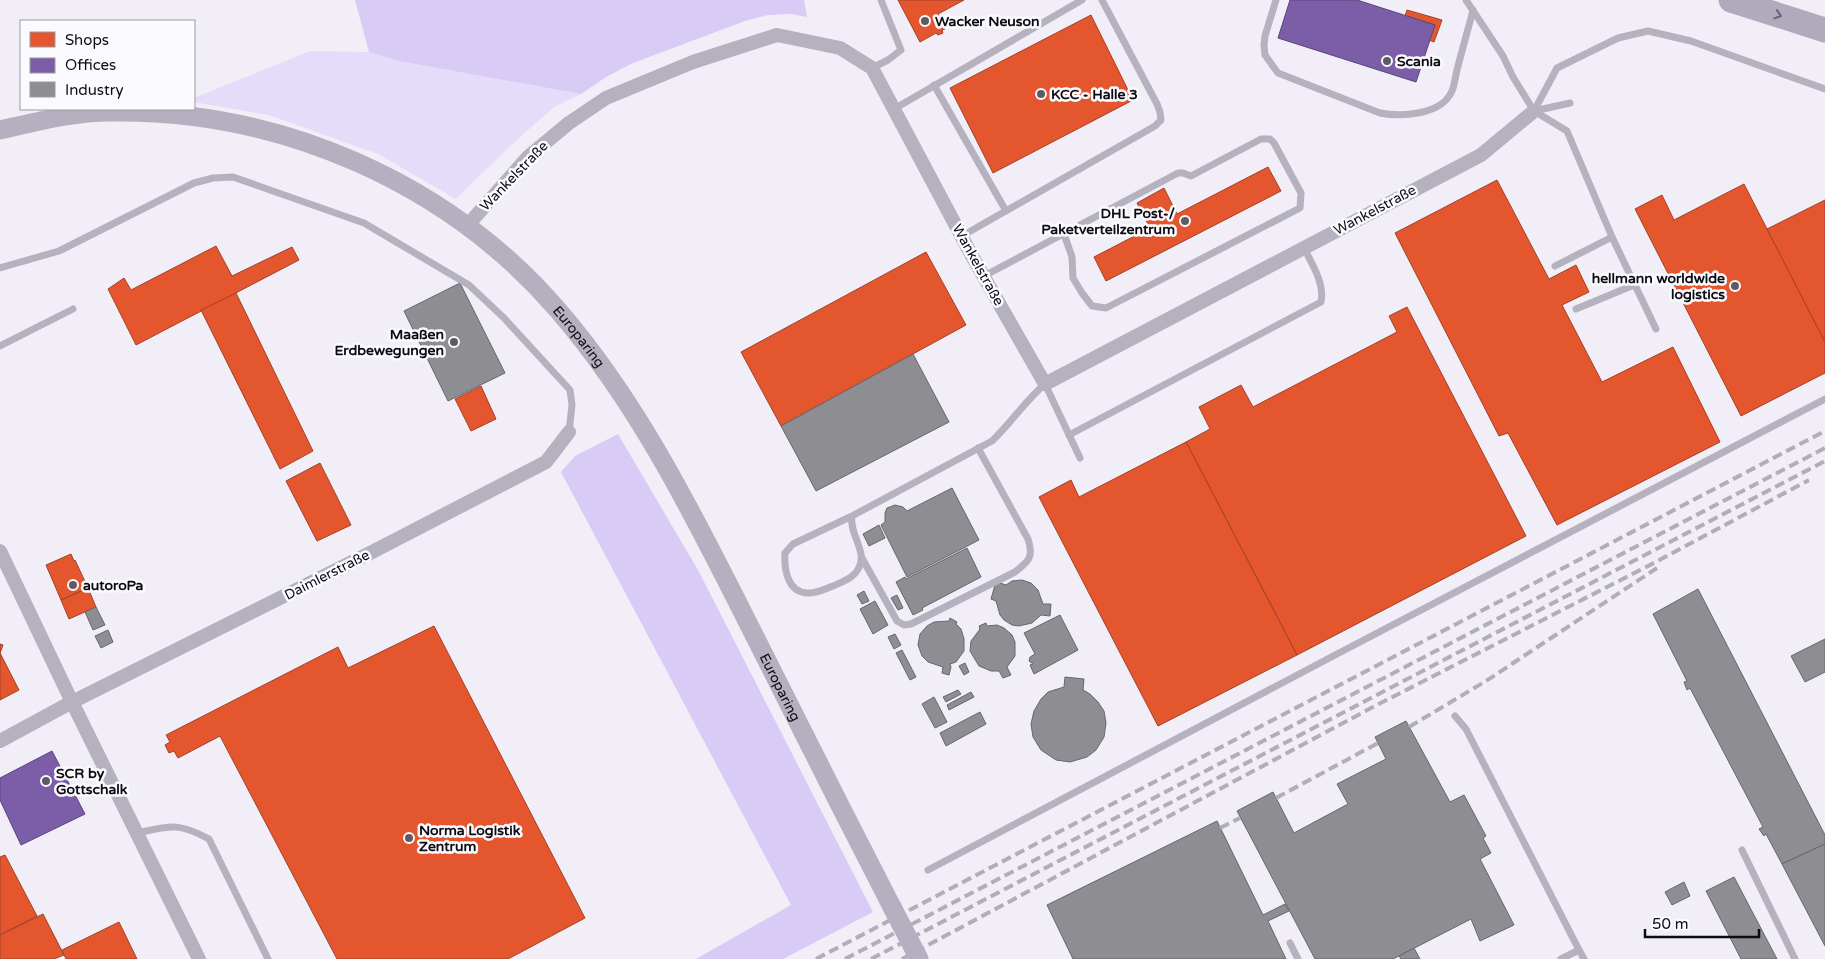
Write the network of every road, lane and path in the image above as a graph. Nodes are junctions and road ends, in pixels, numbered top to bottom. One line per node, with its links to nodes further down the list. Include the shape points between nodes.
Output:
1 (881, 0): 9 (lane, via 901,50)
2 (1082, 0): 10 (lane)
3 (1102, 0): 16 (lane, via 1157,104 1161,120)
4 (1276, 0): 7 (lane, via 1264,45 1265,55 1278,74 1380,113 1394,115 1422,112 1439,105 1451,94)
5 (1466, 0): 7 (lane)
6 (1732, 0): 8 (highway, one-way to 8)
7 (1473, 10): 14 (lane)
8 (1825, 30)
9 (872, 68): 13 (street, Wankelstraße); 17 (street, Wankelstraße, via 840,48 777,35 693,62 606,98 569,123 528,157)
10 (934, 85): 13 (lane); 16 (lane)
11 (1825, 89): 14 (lane, via 1691,41 1648,31 1618,38 1558,68)
12 (1570, 103): 14 (lane)
13 (894, 109): 19 (street, Wankelstraße)
14 (1534, 111): 20 (lane, via 1567,131); 21 (street, Wankelstraße, via 1481,154)
15 (0, 130): 17 (street, Europaring, via 48,119 108,112 187,116 258,128 354,160 401,184)
16 (1006, 211): 19 (lane)
17 (467, 226): 49 (street, Europaring, bridge, via 555,306 613,381 642,426 716,560)
18 (1064, 234): 18 (lane, via 1072,258 1073,278 1092,306 1106,308 1300,208 1301,193 1274,143 1261,139 1190,176 1178,173); 24 (lane)
19 (962, 236): 24 (street, Wankelstraße)
20 (1612, 236): 22 (lane); 25 (lane)
21 (1304, 248): 30 (street, Wankelstraße); 33 (lane, via 1323,293 1321,302)
22 (1555, 266)
23 (0, 268): 32 (lane, via 59,251 194,182 233,177 364,223 469,285 570,390)
24 (984, 276): 30 (street, Wankelstraße)
25 (1634, 284): 27 (lane); 28 (lane)
26 (72, 309): 29 (lane)
27 (1576, 309)
28 (1656, 329)
29 (0, 346)
30 (1044, 384): 33 (lane); 34 (lane, via 1009,426)
31 (1825, 399): 44 (lane)
32 (570, 432): 39 (street, Daimlerstraße, via 546,462 364,557)
33 (1068, 435): 35 (lane)
34 (978, 448): 36 (lane); 38 (lane, via 1028,539 1031,555 1027,563 911,624 904,624 897,621)
35 (1080, 458)
36 (852, 516): 38 (lane, via 851,523); 38 (lane, via 793,544 785,553 784,568 788,580 806,593 820,591 854,576)
37 (0, 551): 39 (street)
38 (862, 558)
39 (72, 702): 41 (street, Daimlerstraße); 42 (street)
40 (1455, 716): 46 (lane, via 1466,729)
41 (0, 741)
42 (137, 833): 47 (street); 48 (lane, via 168,826 190,828 209,839)
43 (1742, 850): 53 (lane)
44 (928, 870)
45 (1290, 943): 50 (lane)
46 (1579, 950): 51 (lane); 52 (lane)
47 (199, 959)
48 (268, 959)
49 (919, 959)
50 (1298, 959)
51 (1561, 959)
52 (1584, 959)
53 (1795, 959)

